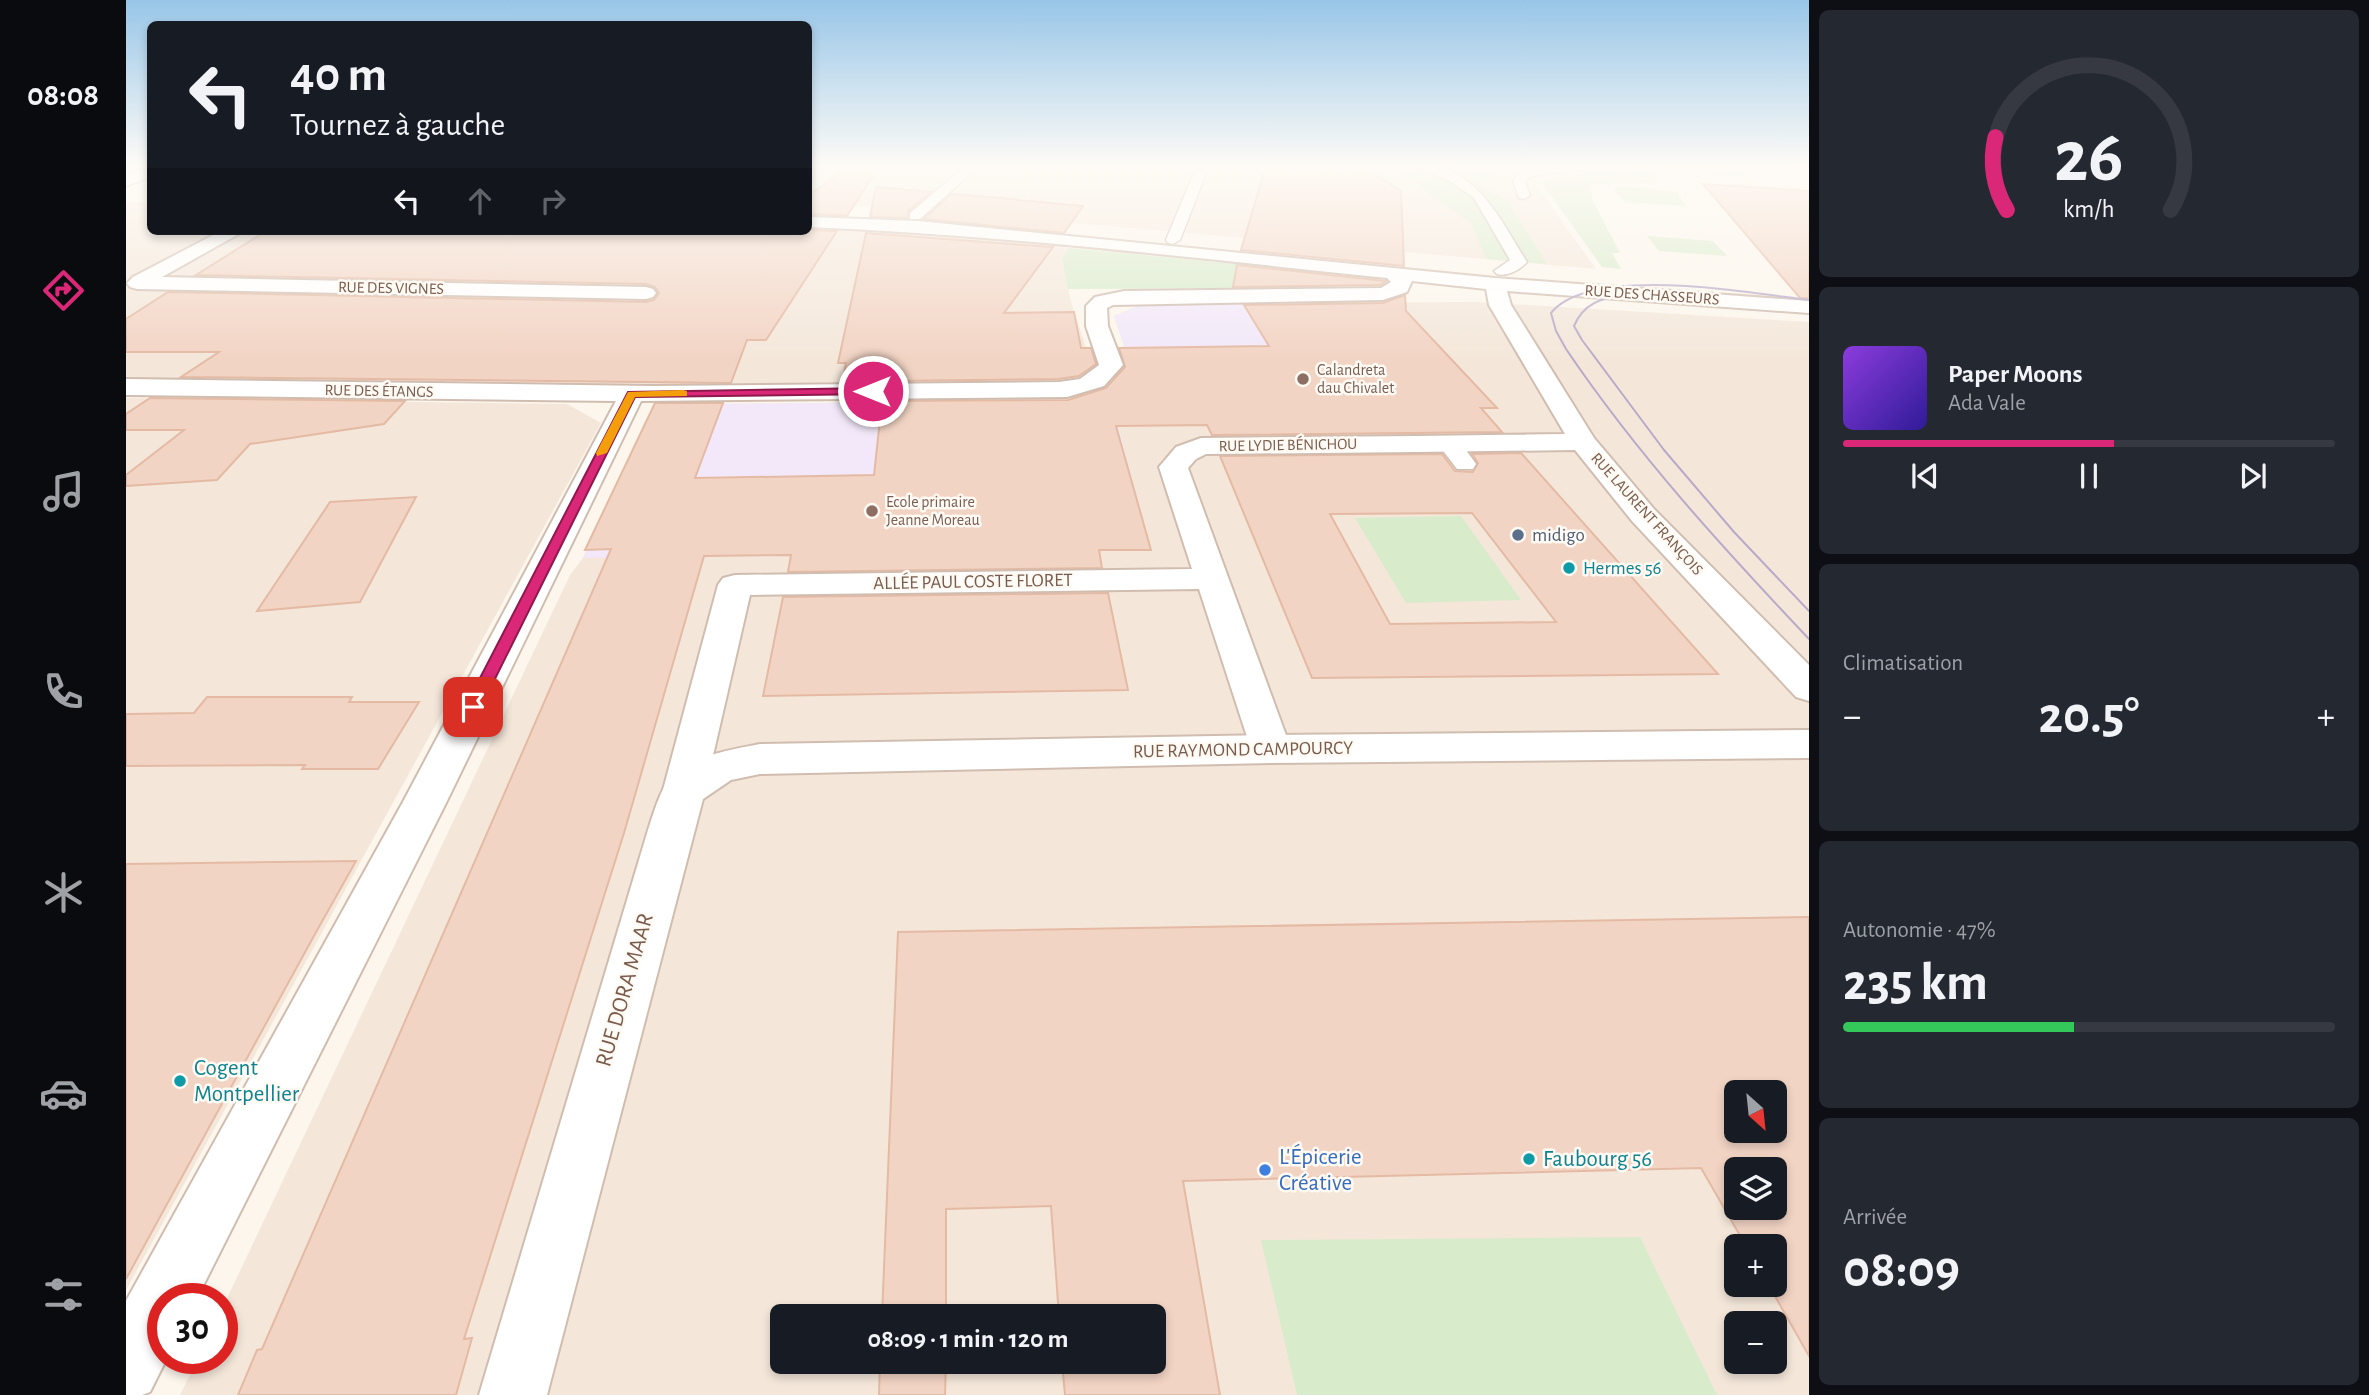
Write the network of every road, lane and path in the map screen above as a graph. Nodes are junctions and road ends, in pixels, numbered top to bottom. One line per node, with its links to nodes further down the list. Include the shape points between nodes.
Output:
1 (1013, 230): 5 (street, RUE DES CHASSEURS)
2 (1176, 230): 5 (lane)
3 (1500, 230): 7 (lane, via 1519,262)
4 (226, 235): 8 (street)
5 (1170, 244): 6 (street, RUE DES CHASSEURS); 7 (street, RUE DES CHASSEURS)
6 (1391, 272): 7 (street, RUE DES CHASSEURS); 12 (street, RUE DES ÉTANGS, via 1402,279 1401,286 1383,294 1103,301 1094,316 1111,365 1101,378 1082,388)
7 (1499, 277): 10 (street, RUE DES CHASSEURS); 13 (street, RUE LAURENT FRANÇOIS, via 1500,305)
8 (131, 285): 9 (street, RUE DES VIGNES)
9 (646, 293)
10 (1809, 307)
11 (126, 387): 12 (street, RUE DES ÉTANGS)
12 (632, 394): 22 (street, via 424,803)
13 (1583, 442): 14 (street, RUE LYDIE BÉNICHOU); 18 (street, RUE LAURENT FRANÇOIS, via 1643,515)
14 (1448, 443): 15 (lane); 16 (street, RUE LYDIE BÉNICHOU, via 1200,446 1186,453 1173,467)
15 (1465, 464)
16 (1211, 579): 17 (street, ALLÉE PAUL COSTE FLORET); 20 (street, RUE LYDIE BÉNICHOU)
17 (736, 585): 21 (street, RUE DORA MAAR)
18 (1809, 688)
19 (1809, 744): 20 (street, RUE RAYMOND CAMPOURCY)
20 (1271, 749): 21 (street, RUE RAYMOND CAMPOURCY, via 760,759 719,767)
21 (684, 790): 23 (street, RUE DORA MAAR)
22 (126, 1368)
23 (513, 1395)

